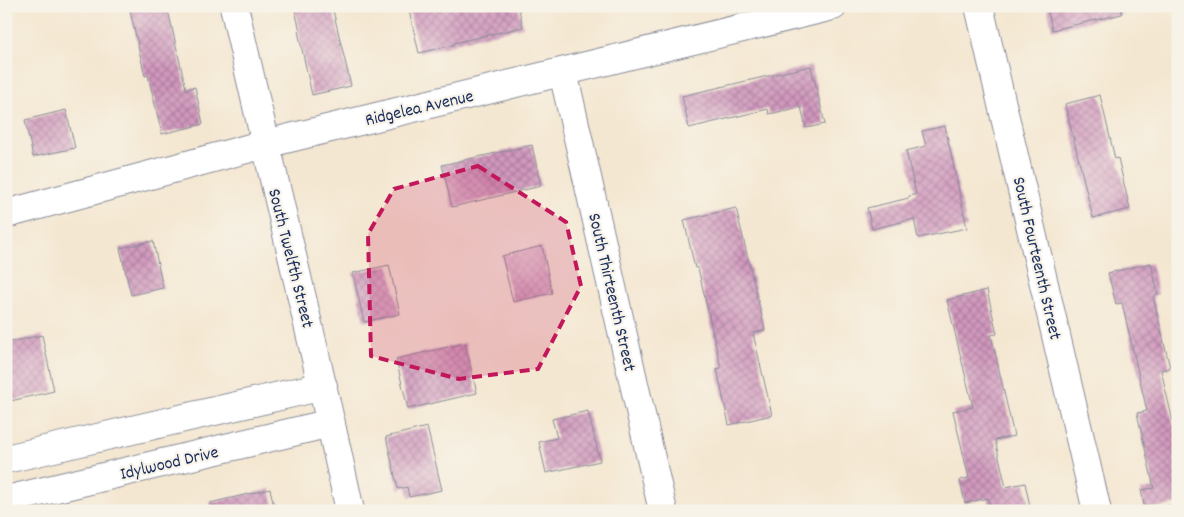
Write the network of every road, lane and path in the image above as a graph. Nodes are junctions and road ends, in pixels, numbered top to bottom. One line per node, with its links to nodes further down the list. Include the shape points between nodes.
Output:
1 (234, 6): 5 (street, South Twelfth Street)
2 (833, 6): 4 (street, Ridgelea Avenue)
3 (979, 6): 13 (street, South Fourteenth Street)
4 (563, 72): 5 (street, Ridgelea Avenue); 12 (street, South Thirteenth Street)
5 (265, 144): 6 (street, Ridgelea Avenue); 7 (street, South Twelfth Street)
6 (6, 214)
7 (323, 386): 8 (street, South Twelfth Street); 9 (street)
8 (331, 424): 10 (street, Idylwood Drive); 11 (street, South Twelfth Street)
9 (6, 459)
10 (6, 500)
11 (350, 511)
12 (664, 511)
13 (1096, 511)

